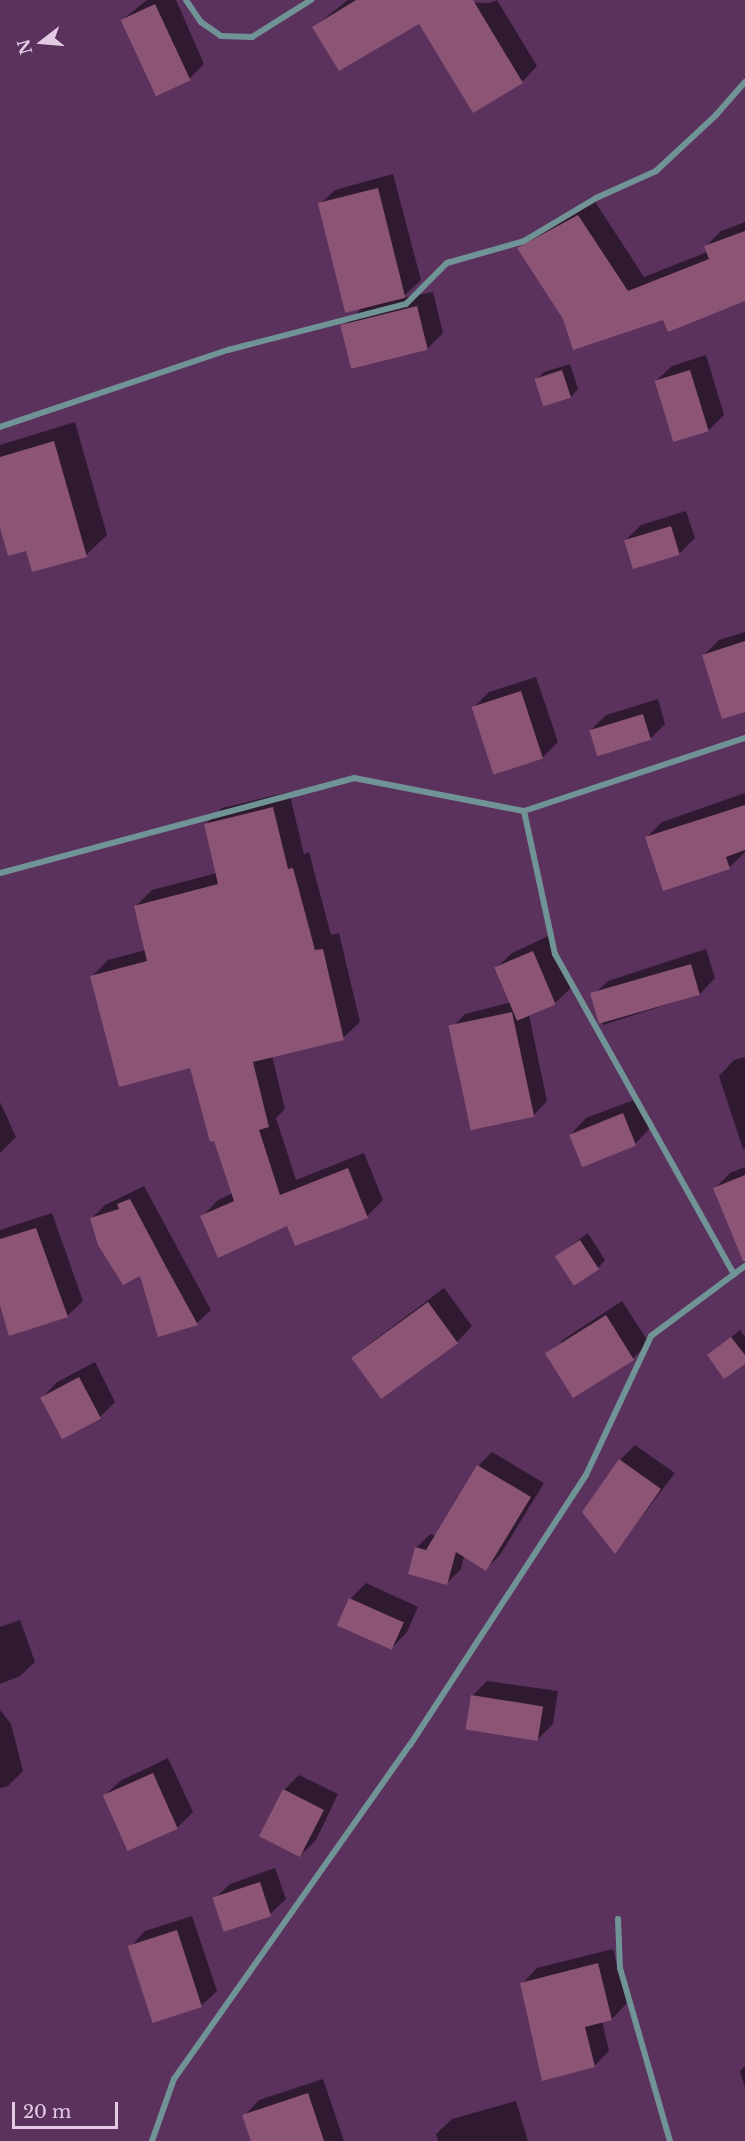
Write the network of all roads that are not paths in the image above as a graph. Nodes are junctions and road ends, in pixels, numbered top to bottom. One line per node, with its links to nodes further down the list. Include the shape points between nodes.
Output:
1 (186, 0): 2 (street, via 201,22 221,36 252,37)
2 (311, 0)
3 (745, 82): 4 (street, via 656,171 596,198 524,241 447,263 406,304 228,350)
4 (0, 426)
5 (745, 738): 6 (street)
6 (524, 811): 7 (street, via 354,778); 9 (street, via 555,954)
7 (0, 873)
8 (745, 1266): 9 (street)
9 (734, 1275): 11 (street, via 651,1336 586,1475 411,1745 174,2079)
10 (618, 1919): 12 (street, via 620,1968)
11 (152, 2141)
12 (670, 2141)

